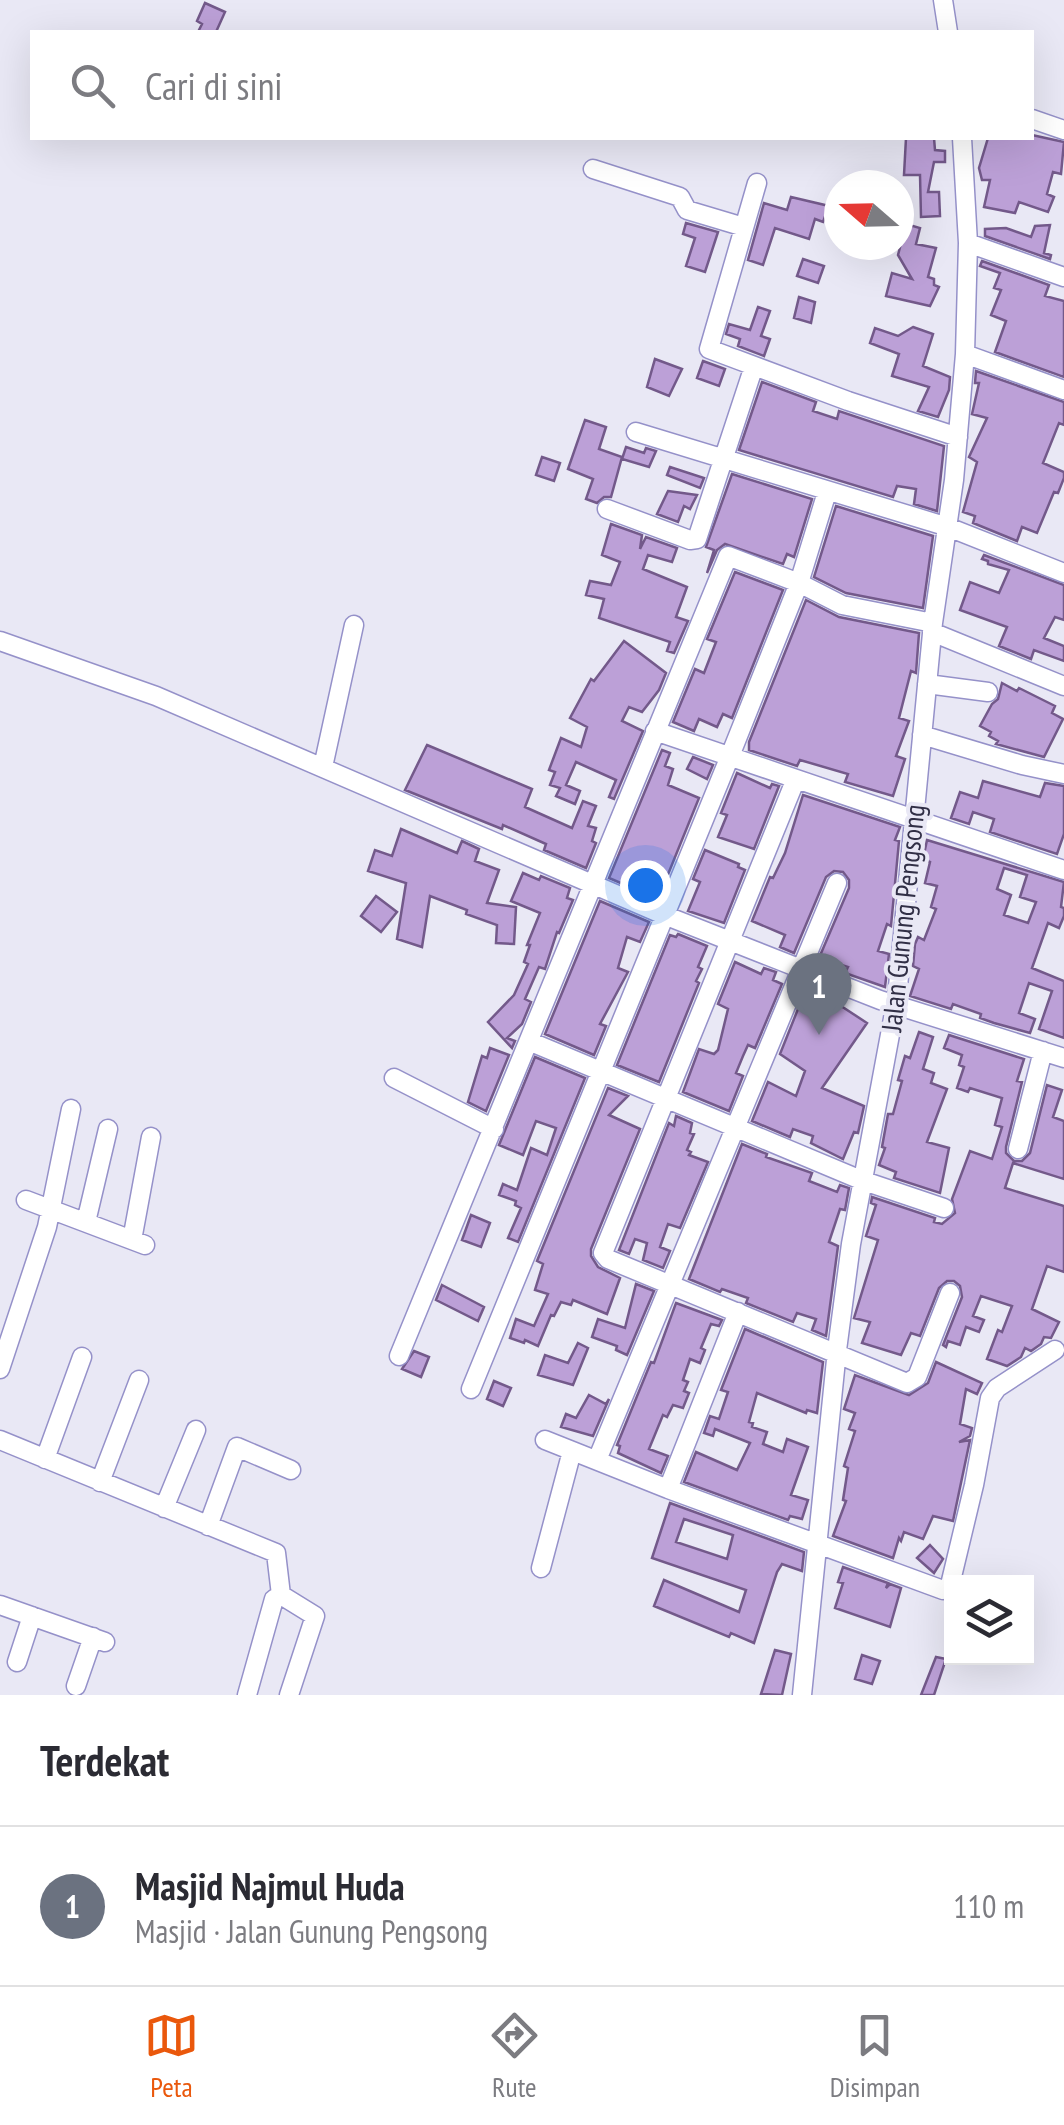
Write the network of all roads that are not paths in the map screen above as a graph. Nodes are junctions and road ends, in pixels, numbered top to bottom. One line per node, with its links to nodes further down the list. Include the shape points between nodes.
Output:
1 (943, 0): 2 (street)
2 (948, 30)
3 (1034, 120): 4 (street)
4 (1064, 130)
5 (962, 140): 9 (street, Jalan Gunung Pengsong)
6 (593, 169): 8 (street, via 680,196 687,210)
7 (757, 183): 8 (street)
8 (744, 228): 12 (street, via 708,348)
9 (968, 243): 10 (street); 11 (street, Jalan Gunung Pengsong)
10 (1064, 278)
11 (965, 354): 13 (street); 15 (street, Jalan Gunung Pengsong)
12 (754, 366): 15 (street); 16 (street)
13 (1064, 390)
14 (636, 432): 16 (street)
15 (958, 437): 19 (street, Jalan Gunung Pengsong)
16 (724, 458): 17 (street); 18 (street, via 694,541)
17 (827, 492): 19 (street); 21 (street)
18 (607, 509)
19 (948, 527): 20 (street); 23 (street, Jalan Gunung Pengsong)
20 (1064, 573)
21 (799, 583): 23 (street, via 842,606); 28 (street, via 728,556); 30 (street)
22 (354, 626): 31 (street)
23 (932, 627): 25 (street, Jalan Gunung Pengsong); 26 (street)
24 (0, 641): 31 (street, via 156,696)
25 (927, 684): 27 (street); 29 (street, Jalan Gunung Pengsong)
26 (1064, 686)
27 (988, 692)
28 (655, 730): 30 (street); 37 (street)
29 (922, 736): 32 (street); 34 (street, Jalan Gunung Pengsong)
30 (730, 756): 33 (street); 38 (street)
31 (323, 768): 37 (street)
32 (1064, 774)
33 (795, 781): 34 (street); 39 (street)
34 (915, 820): 35 (street); 41 (street, Jalan Gunung Pengsong)
35 (1064, 870)
36 (837, 883): 40 (street)
37 (591, 884): 38 (street); 42 (street)
38 (664, 915): 39 (street); 45 (street)
39 (732, 942): 40 (street); 47 (street)
40 (802, 969): 41 (street); 50 (street)
41 (896, 1006): 43 (street); 54 (street, Jalan Gunung Pengsong)
42 (530, 1042): 45 (street); 51 (street)
43 (1043, 1051): 44 (street); 53 (street)
44 (1064, 1058)
45 (599, 1071): 47 (street); 68 (street)
46 (394, 1078): 51 (street)
47 (666, 1101): 50 (street); 59 (street, via 603,1250 608,1259)
48 (71, 1109): 57 (street)
49 (108, 1129): 58 (street)
50 (734, 1129): 54 (street); 59 (street)
51 (494, 1130): 64 (street)
52 (151, 1136): 58 (street, via 139,1242)
53 (1018, 1149)
54 (862, 1180): 56 (street); 63 (street, Jalan Gunung Pengsong)
55 (26, 1200): 57 (street)
56 (944, 1208)
57 (51, 1209): 58 (street); 66 (street)
58 (86, 1222)
59 (669, 1284): 61 (street); 74 (street)
60 (950, 1293): 63 (street, via 913,1382)
61 (738, 1312): 63 (street); 77 (street)
62 (1055, 1350): 80 (street, via 990,1398 946,1590)
63 (836, 1355): 80 (street, Jalan Gunung Pengsong)
64 (400, 1356)
65 (82, 1358): 73 (street)
66 (0, 1369)
67 (139, 1380): 76 (street)
68 (471, 1390)
69 (196, 1430): 78 (street)
70 (0, 1440): 73 (street)
71 (545, 1440): 72 (street)
72 (572, 1451): 74 (street); 81 (street)
73 (45, 1459): 76 (street)
74 (597, 1460): 77 (street)
75 (291, 1470): 79 (street, via 237,1447)
76 (100, 1482): 78 (street)
77 (668, 1489): 80 (street)
78 (164, 1508): 79 (street)
79 (208, 1526): 82 (street, via 276,1553)
80 (818, 1542): 89 (street, Jalan Gunung Pengsong)
81 (541, 1568)
82 (281, 1595): 87 (street, via 274,1599); 88 (street, via 315,1616)
83 (0, 1605): 84 (street)
84 (32, 1616): 85 (street); 86 (street, via 99,1639)
85 (17, 1662)
86 (76, 1686)
87 (247, 1695)
88 (289, 1695)
89 (802, 1695)

